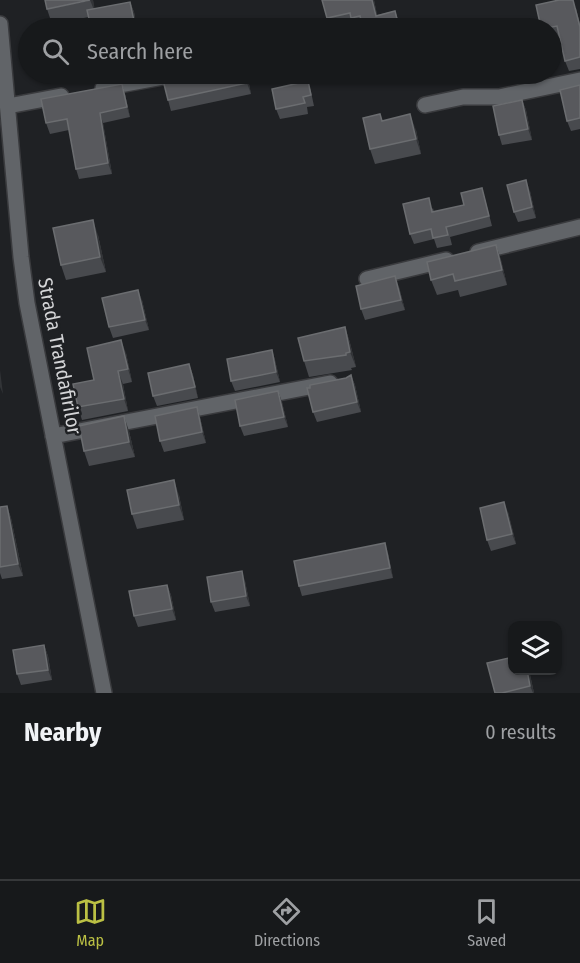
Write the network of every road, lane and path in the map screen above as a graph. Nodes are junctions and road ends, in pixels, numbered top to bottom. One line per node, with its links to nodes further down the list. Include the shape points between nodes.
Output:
1 (0, 24): 7 (street, Strada Trandafirilor)
2 (580, 80): 5 (street)
3 (127, 84): 7 (street)
4 (560, 84): 6 (street)
5 (562, 84)
6 (425, 105)
7 (8, 106): 11 (street, Strada Trandafirilor, via 21,257)
8 (580, 227): 9 (street)
9 (367, 279)
10 (348, 379): 11 (street)
11 (53, 436): 12 (street, Strada Trandafirilor)
12 (104, 693)

